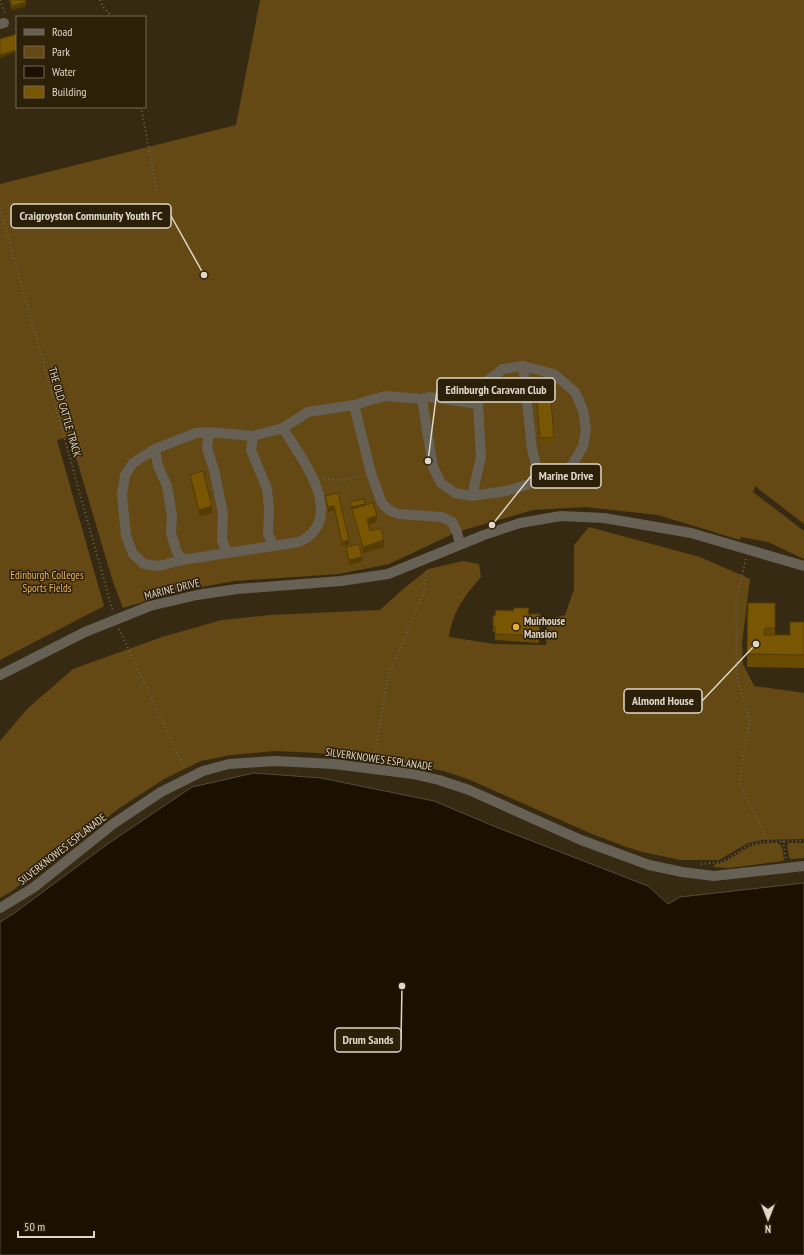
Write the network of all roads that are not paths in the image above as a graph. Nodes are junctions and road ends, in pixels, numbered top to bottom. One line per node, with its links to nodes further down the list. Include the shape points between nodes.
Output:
1 (523, 366): 3 (street, via 503,369 483,384 477,395); 9 (street, via 532,449); 9 (street, via 554,374 575,392 583,410 586,430 583,446 562,477)
2 (422, 399): 3 (street, via 429,397); 4 (street, via 385,396); 10 (street, via 433,467 441,483 455,493)
3 (478, 404): 10 (street, via 481,457)
4 (354, 405): 5 (street, via 308,412); 11 (street, via 371,473 382,503 398,514 447,519 452,522)
5 (283, 428): 7 (street); 12 (street, via 314,479 322,507 320,521 309,537 299,542)
6 (209, 432): 7 (street); 8 (street, via 196,433); 13 (street, via 207,448 223,513 222,540)
7 (253, 436): 12 (street, via 251,450 267,489 268,534)
8 (155, 448): 14 (street, via 158,466 167,486 172,516 171,533); 14 (street, via 132,463 125,475 122,495 126,536 133,554 144,564 159,566)
9 (540, 481): 10 (street, via 506,491)
10 (472, 496)
11 (460, 544): 15 (street, MARINE DRIVE, via 520,523 561,516 604,518 691,533); 16 (street, MARINE DRIVE, via 388,574 341,581 197,594 150,606 85,632)
12 (274, 546): 13 (street)
13 (227, 552): 14 (street)
14 (182, 560)
15 (804, 566)
16 (0, 675)
17 (804, 866): 18 (street, SILVERKNOWES ESPLANADE, via 714,876 682,872 648,865 581,840 469,790 439,780 334,764 275,761 229,764 203,771 162,792 113,824 33,888)
18 (0, 908)

